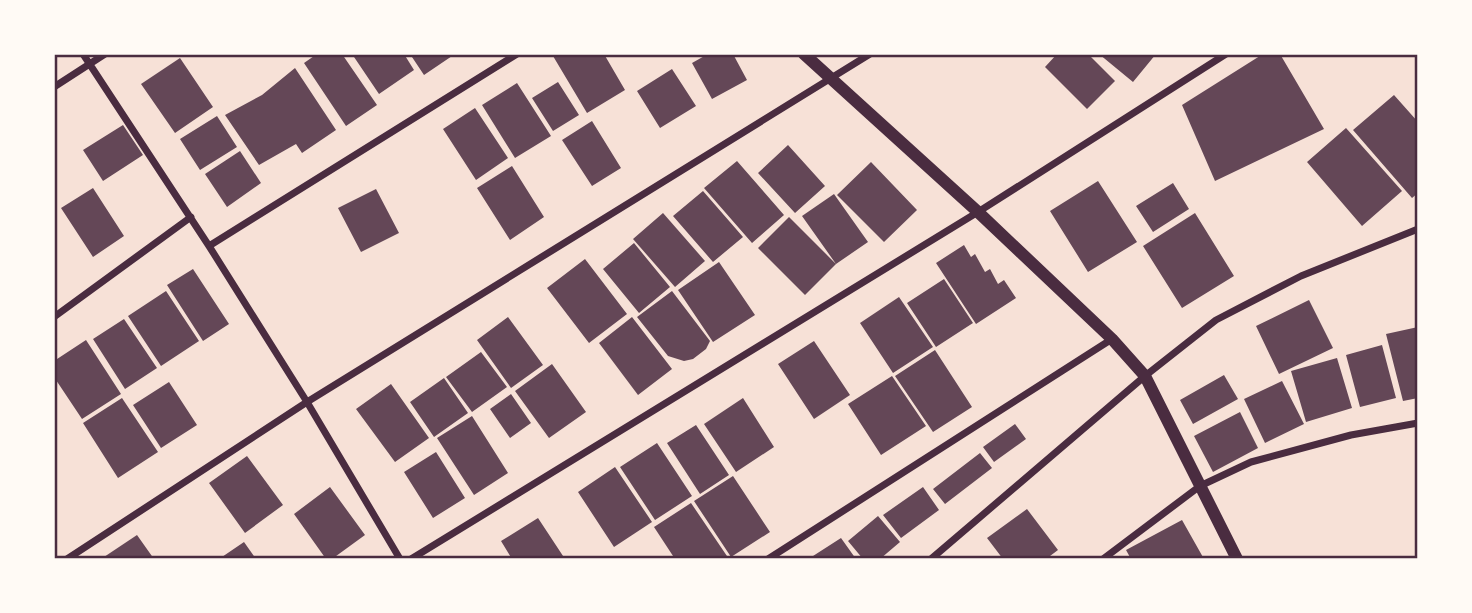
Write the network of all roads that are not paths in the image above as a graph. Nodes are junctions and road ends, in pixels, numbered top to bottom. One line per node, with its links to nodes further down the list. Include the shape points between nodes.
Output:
1 (83, 54): 7 (street)
2 (105, 54): 7 (street)
3 (517, 54): 13 (street)
4 (804, 54): 8 (street)
5 (870, 54): 8 (street)
6 (1226, 54): 10 (street)
7 (89, 64): 9 (street); 11 (street)
8 (830, 80): 10 (street); 17 (street)
9 (54, 87)
10 (978, 212): 15 (street); 22 (street)
11 (191, 218): 13 (street); 14 (street)
12 (1416, 228): 16 (street, via 1301,276 1216,320)
13 (209, 246): 17 (street)
14 (54, 317)
15 (1112, 339): 16 (street); 23 (street)
16 (1145, 376): 19 (street); 24 (street)
17 (307, 402): 20 (street); 21 (street)
18 (1418, 424): 19 (street, via 1351,435 1251,462)
19 (1200, 486): 25 (street); 26 (street)
20 (67, 559)
21 (400, 559)
22 (411, 559)
23 (768, 559)
24 (932, 559)
25 (1103, 559)
26 (1237, 559)

